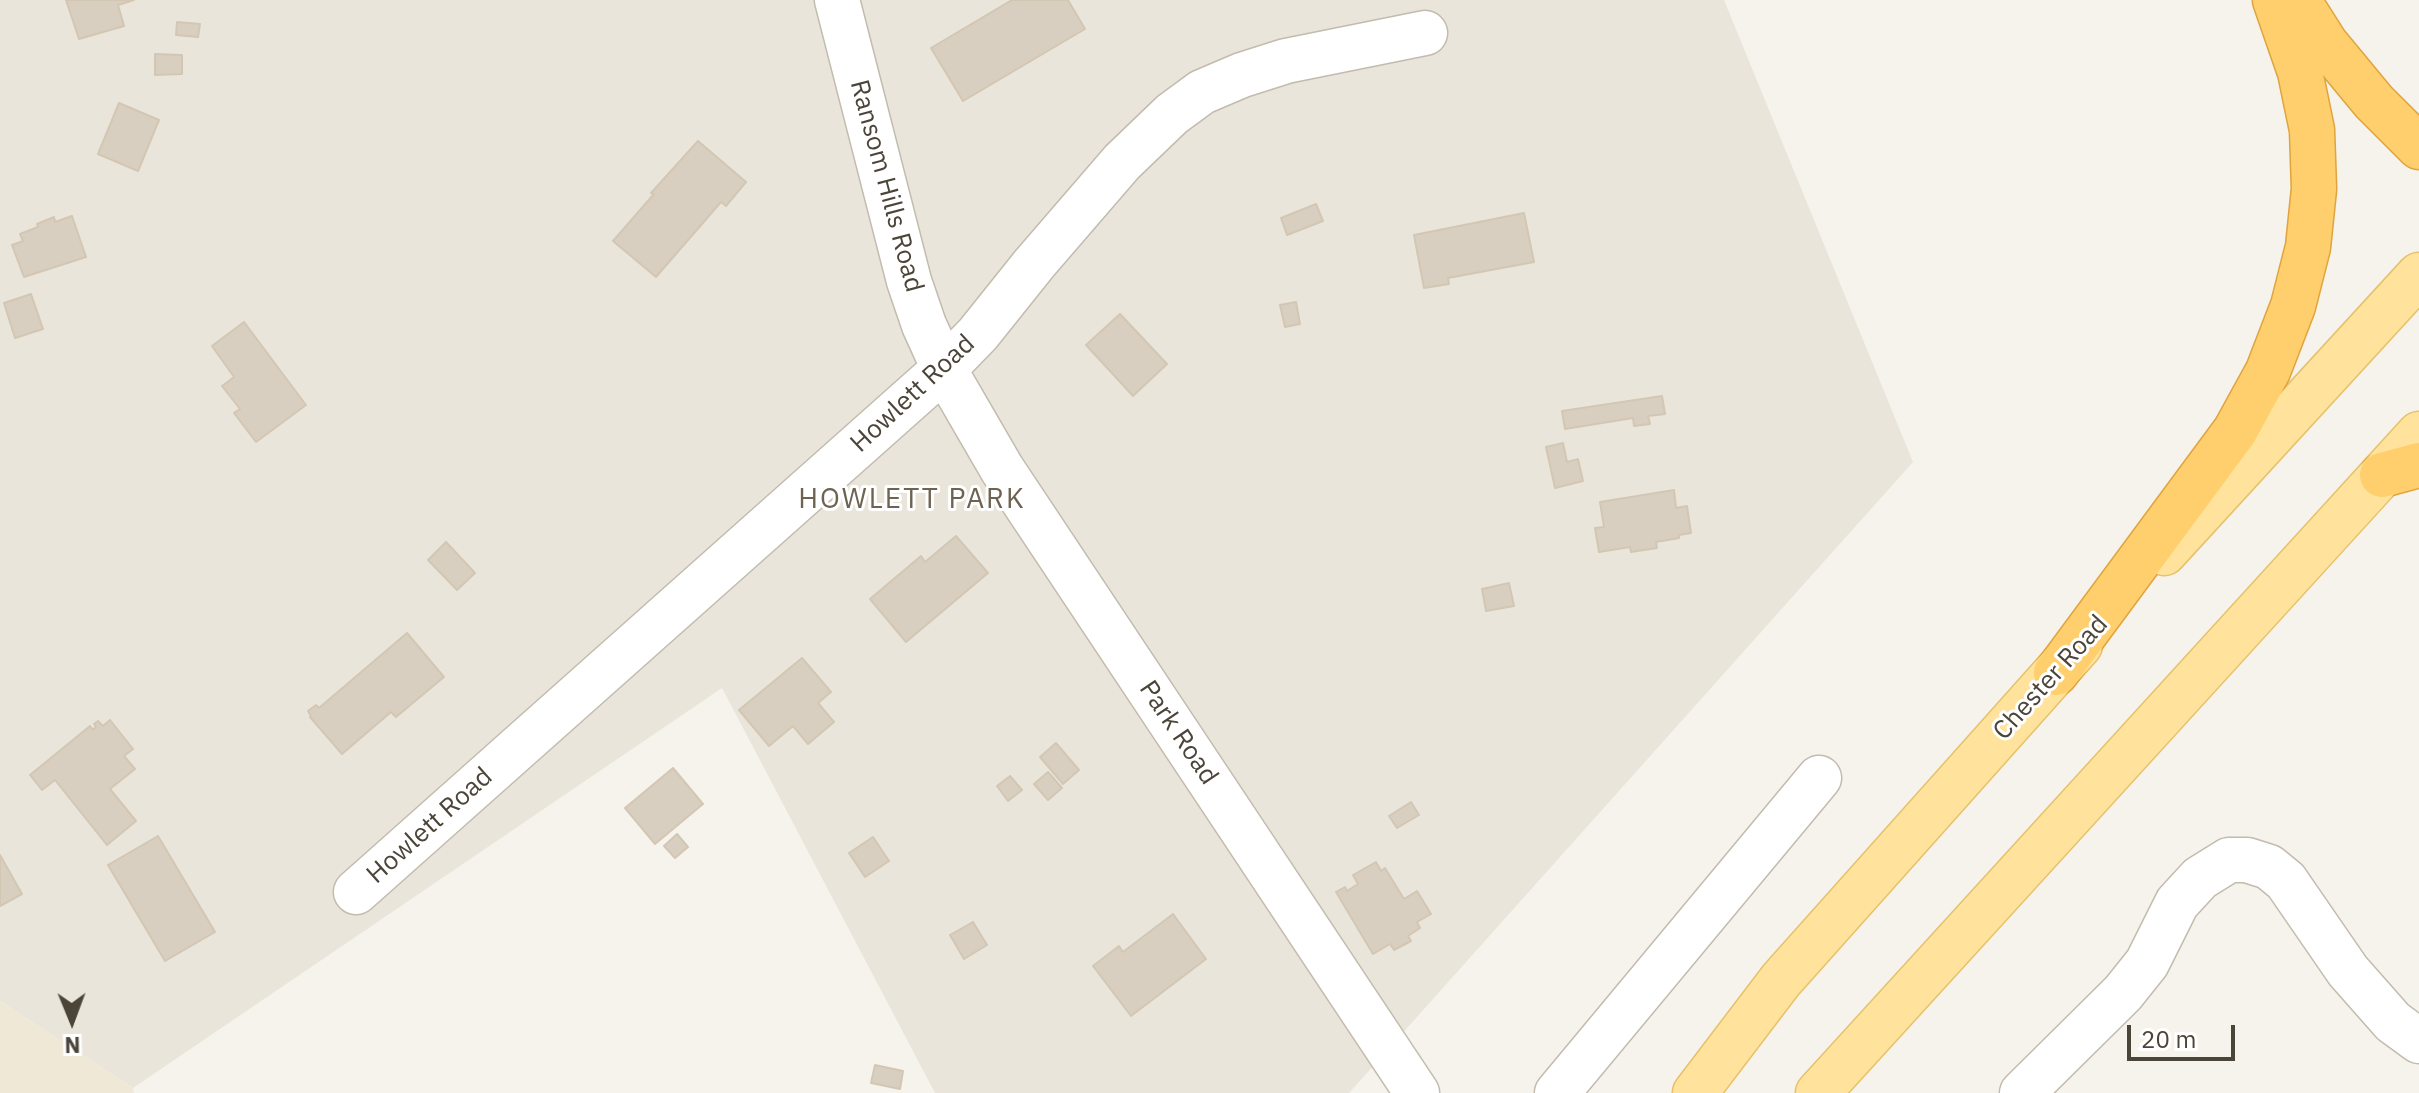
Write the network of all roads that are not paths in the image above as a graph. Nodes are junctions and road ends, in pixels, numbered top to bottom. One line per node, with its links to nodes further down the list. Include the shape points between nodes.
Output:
1 (837, 0): 7 (street, Ransom Hills Road, via 909,281)
2 (2275, 0): 10 (highway, via 2300,72 2312,130 2314,189 2308,247 2293,306 2268,371 2235,431)
3 (2298, 0): 5 (highway, via 2326,44)
4 (1425, 33): 7 (street, Howlett Road, via 1286,61 1202,92 1122,162)
5 (2419, 147)
6 (2419, 275): 10 (main road, Chester Road)
7 (944, 369): 12 (street, Howlett Road); 14 (street, Park Road, via 1002,469)
8 (2419, 434): 9 (main road)
9 (2400, 470): 17 (main road)
10 (2056, 673): 16 (main road, Chester Road, via 1781,980)
11 (1819, 778): 15 (street)
12 (356, 892)
13 (2419, 1041): 18 (street, via 2393,1022 2348,971 2286,881 2269,867 2229,860 2200,878 2177,903 2147,963 2123,993)
14 (1417, 1093)
15 (1557, 1093)
16 (1695, 1093)
17 (1818, 1093)
18 (2022, 1093)

